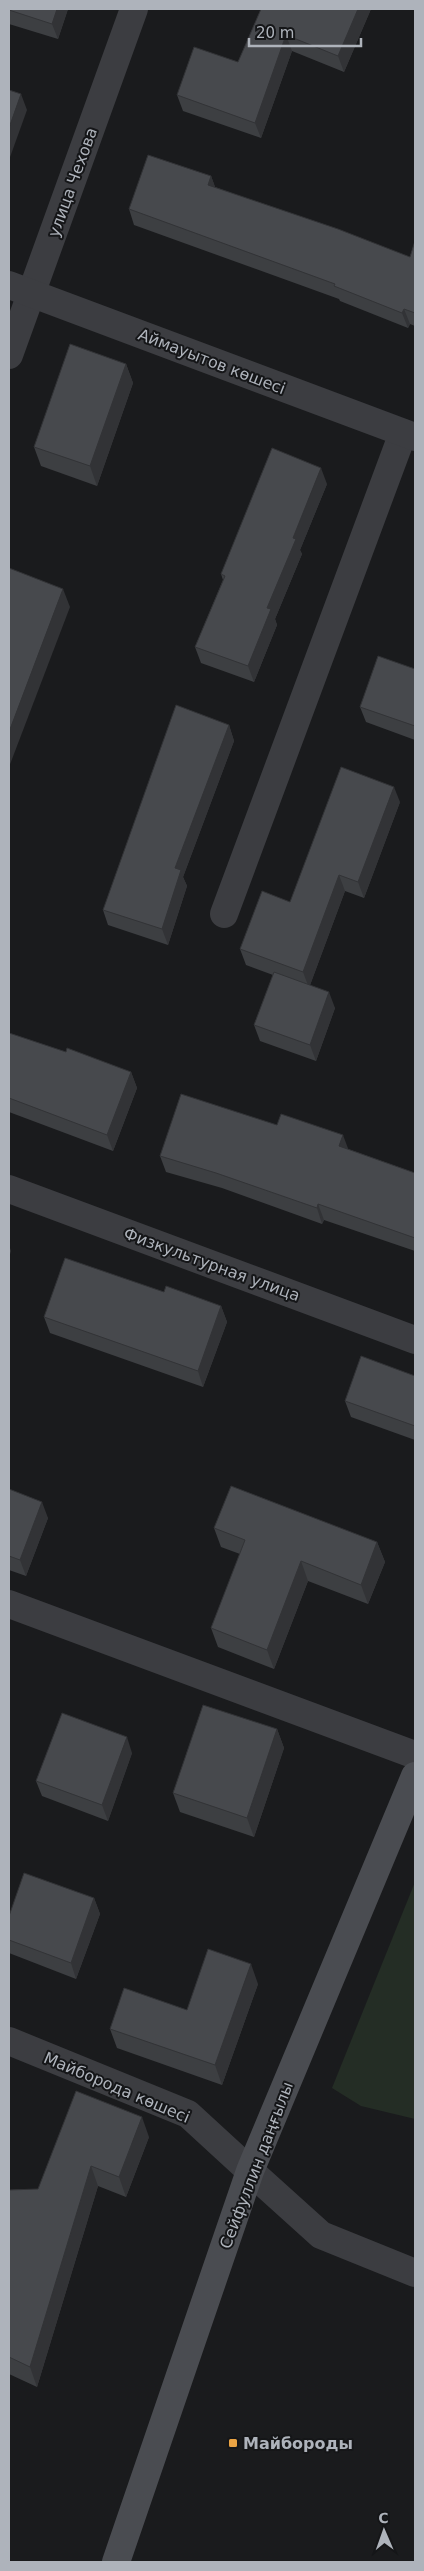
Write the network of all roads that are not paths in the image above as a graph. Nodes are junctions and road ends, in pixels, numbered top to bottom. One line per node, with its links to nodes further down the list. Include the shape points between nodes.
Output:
1 (134, 9): 2 (street, улица Чехова)
2 (20, 289): 3 (street, улица Чехова); 4 (street, Аймауытов көшесі)
3 (9, 355)
4 (409, 435): 5 (street)
5 (224, 914)
6 (9, 1189): 7 (street, Физкультурная улица)
7 (415, 1340)
8 (9, 1604): 9 (street)
9 (415, 1754)
10 (415, 1776): 12 (main road, Сейфуллин даңғылы)
11 (9, 2041): 12 (street, Майборода көшесі, via 188,2114)
12 (250, 2171): 13 (street, Майборода көшесі, via 320,2235); 14 (main road, Сейфуллин даңғылы)
13 (415, 2273)
14 (116, 2562)

